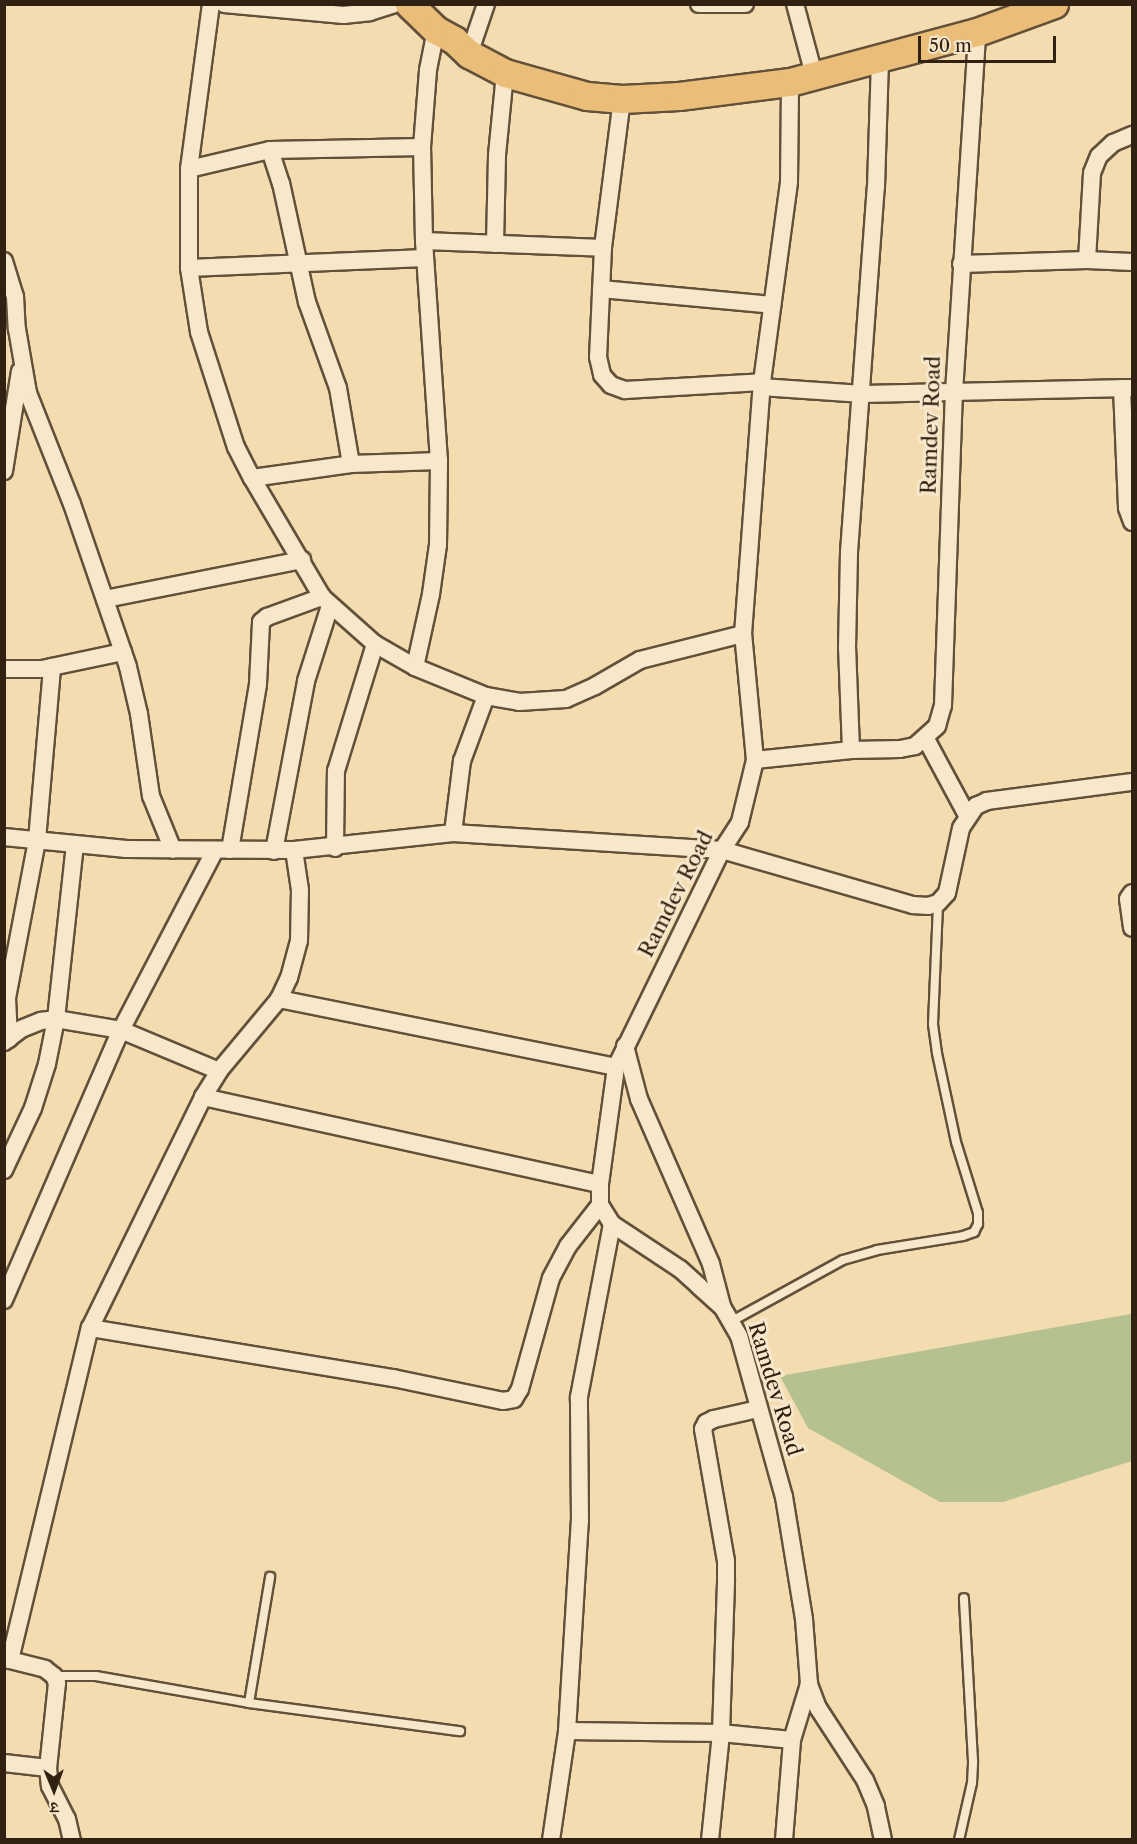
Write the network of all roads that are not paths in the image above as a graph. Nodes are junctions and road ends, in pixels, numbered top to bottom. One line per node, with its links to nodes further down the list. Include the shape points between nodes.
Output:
1 (211, 4): 20 (street)
2 (224, 4): 3 (street, via 343,15)
3 (394, 4)
4 (409, 4): 12 (main road)
5 (486, 4): 12 (street)
6 (699, 4): 7 (street)
7 (745, 4)
8 (795, 4): 15 (street, Ramdev Road)
9 (1001, 4): 15 (main road)
10 (1054, 4): 11 (main road)
11 (977, 32): 13 (main road); 28 (street, Ramdev Road)
12 (458, 41): 14 (main road); 15 (main road, via 548,69 607,81 646,83); 18 (street, via 428,70)
13 (880, 58): 15 (main road); 37 (street)
14 (505, 72): 16 (main road, via 587,96); 21 (street, via 497,155)
15 (805, 72): 16 (main road, via 679,96); 31 (street, Ramdev Road)
16 (622, 99): 22 (street)
17 (1132, 135): 24 (street, via 1113,143 1099,156 1092,172)
18 (422, 147): 19 (street); 23 (street)
19 (270, 150): 20 (street); 26 (street)
20 (189, 169): 29 (street)
21 (495, 244): 22 (street); 23 (street)
22 (603, 248): 30 (street)
23 (425, 249): 26 (street); 38 (street)
24 (1087, 260): 27 (street); 28 (street)
25 (4, 261): 32 (street, via 15,296)
26 (300, 262): 29 (street); 39 (street, via 307,302 338,388)
27 (1132, 262)
28 (961, 264): 36 (street, Ramdev Road)
29 (189, 268): 41 (street, via 199,332 236,447)
30 (601, 289): 31 (street); 34 (street, via 598,357 602,375 611,385 645,390)
31 (772, 305): 34 (street, Ramdev Road)
32 (21, 361): 33 (street); 44 (street, via 28,393)
33 (11, 384): 40 (street)
34 (761, 384): 37 (street); 46 (street, Ramdev Road)
35 (1127, 388): 36 (street); 42 (street, via 1127,508)
36 (954, 392): 37 (street); 53 (street, Ramdev Road, via 943,705 937,726)
37 (863, 394): 54 (street, via 849,552)
38 (439, 461): 39 (street); 50 (street, via 438,545)
39 (351, 464): 41 (street)
40 (4, 471)
41 (252, 478): 43 (street)
42 (1132, 522)
43 (302, 560): 44 (street); 45 (street)
44 (105, 599): 48 (street)
45 (326, 601): 47 (street); 64 (street, via 261,622 258,684); 65 (street, via 306,681)
46 (743, 634): 52 (street, via 640,660 566,699 519,702); 55 (street, Ramdev Road)
47 (375, 644): 50 (street); 62 (street, via 336,771)
48 (123, 652): 49 (street); 63 (street, via 139,714 152,796)
49 (52, 667): 51 (street); 60 (street)
50 (414, 667): 52 (street)
51 (4, 669)
52 (486, 696): 58 (street, via 462,761)
53 (926, 739): 54 (street, via 915,746); 57 (street)
54 (851, 750): 55 (street)
55 (755, 760): 67 (street, Ramdev Road, via 740,822)
56 (1132, 782): 57 (street, via 987,801)
57 (967, 816): 69 (street, via 951,881)
58 (453, 833): 62 (street); 67 (street)
59 (4, 837): 60 (street)
60 (37, 840): 61 (street); 74 (street, via 7,998)
61 (75, 844): 63 (street); 72 (street)
62 (335, 848): 66 (street)
63 (173, 850): 64 (street)
64 (222, 850): 65 (street); 73 (street)
65 (274, 850): 66 (street)
66 (294, 850): 71 (street, via 300,890 299,940)
67 (722, 850): 69 (street, via 913,905); 75 (street, Ramdev Road)
68 (1132, 893): 70 (street, via 1128,899)
69 (938, 903): 84 (lane, via 933,1024 956,1142 978,1213 974,1232 843,1260)
70 (1132, 928)
71 (279, 999): 76 (street); 77 (street)
72 (56, 1019): 73 (street); 74 (street, via 21,1029); 79 (street, via 42,1083)
73 (121, 1030): 77 (street); 83 (street)
74 (7, 1040)
75 (625, 1046): 76 (street, Ramdev Road); 84 (street, via 639,1099 711,1264)
76 (616, 1067): 80 (street, Ramdev Road)
77 (219, 1071): 78 (street)
78 (203, 1097): 80 (street); 85 (street)
79 (4, 1170)
80 (600, 1184): 81 (street, Ramdev Road)
81 (600, 1205): 82 (street, Ramdev Road); 85 (street, via 568,1246 550,1278 514,1399 503,1401 393,1378)
82 (612, 1224): 84 (street, Ramdev Road, via 680,1269); 94 (street, via 579,1397 580,1521)
83 (4, 1300)
84 (727, 1314): 86 (street, Ramdev Road, via 739,1336)
85 (90, 1328): 89 (street)
86 (758, 1409): 91 (street, Ramdev Road, via 784,1497 804,1619); 95 (street, via 714,1419 703,1429 726,1561)
87 (270, 1578): 92 (lane)
88 (964, 1598): 104 (lane, via 973,1761)
89 (7, 1659): 90 (street, via 45,1668)
90 (54, 1676): 92 (lane, via 96,1676); 98 (street, via 58,1698)
91 (809, 1684): 96 (street); 103 (street, Ramdev Road, via 818,1708 865,1780)
92 (249, 1703): 93 (lane)
93 (460, 1731)
94 (567, 1731): 95 (street); 100 (street)
95 (721, 1733): 96 (street); 101 (street)
96 (792, 1740): 102 (street)
97 (4, 1763): 98 (street)
98 (48, 1768): 99 (street, via 50,1786 67,1819)
99 (72, 1839)
100 (551, 1839)
101 (710, 1839)
102 (784, 1839)
103 (883, 1839)
104 (959, 1839)

